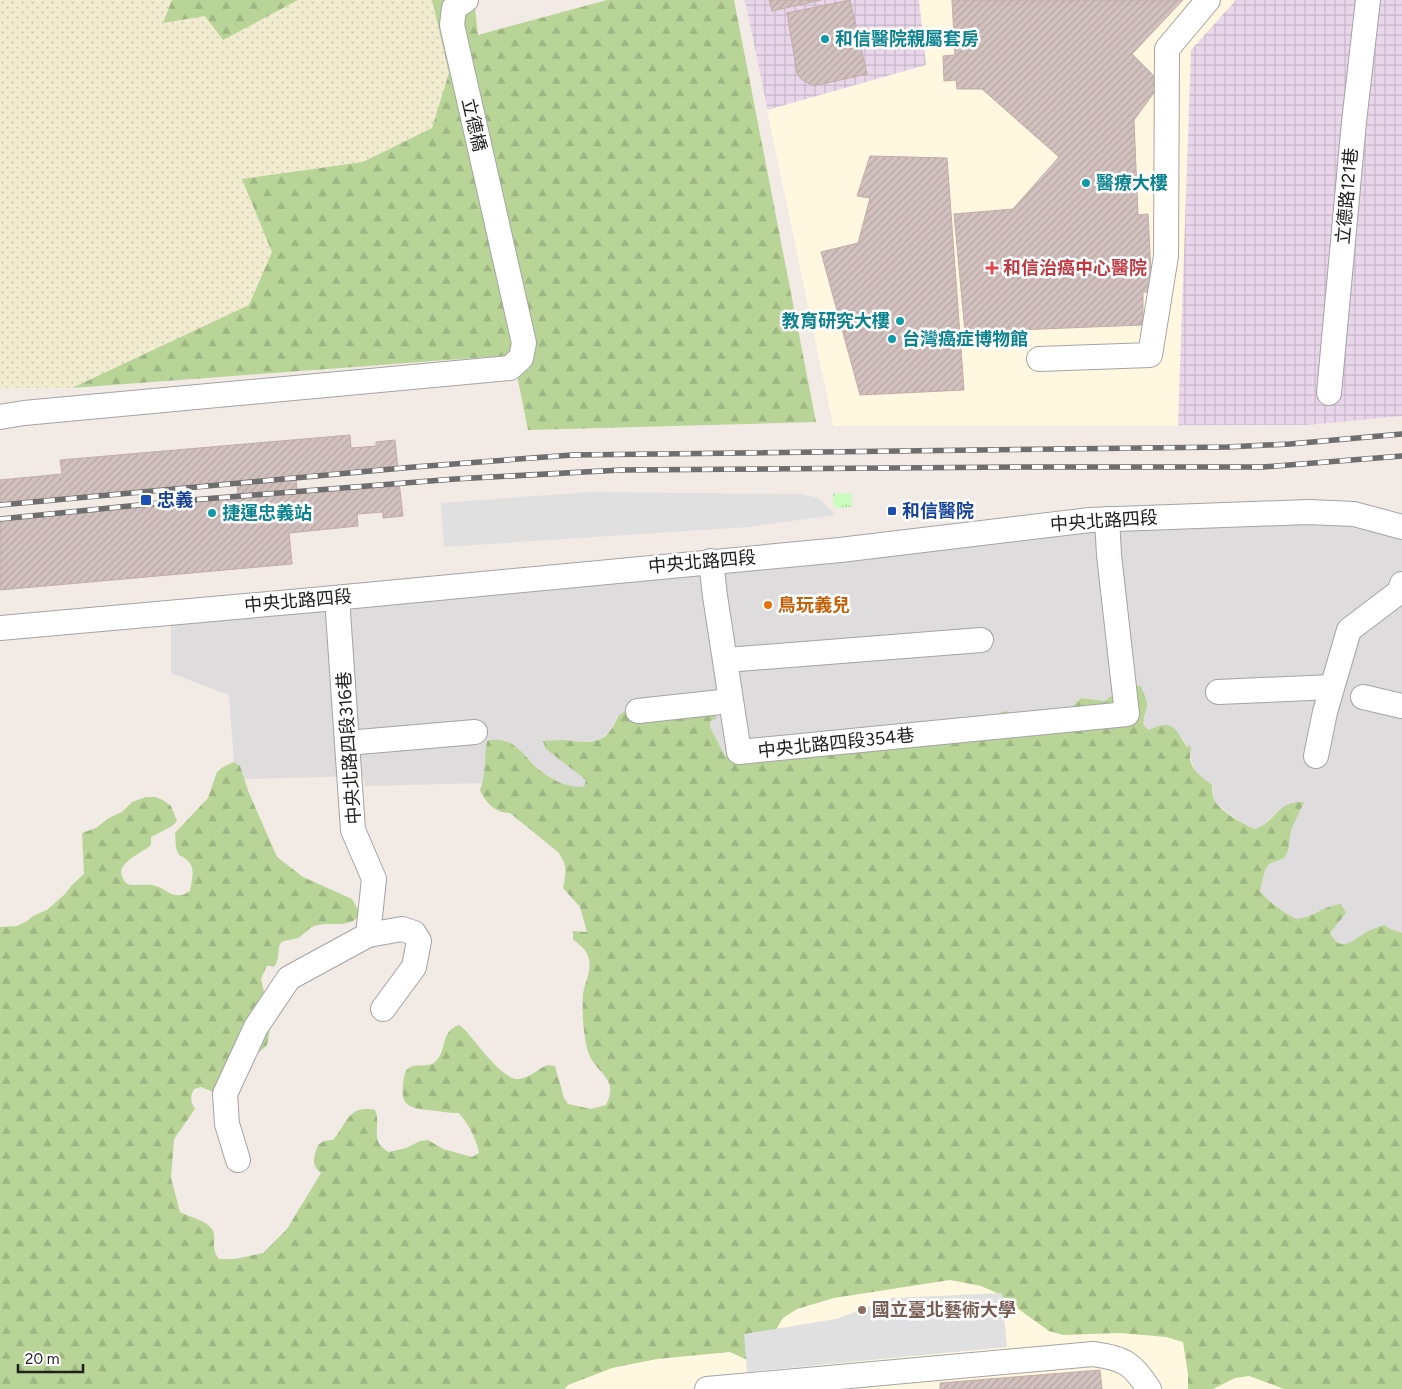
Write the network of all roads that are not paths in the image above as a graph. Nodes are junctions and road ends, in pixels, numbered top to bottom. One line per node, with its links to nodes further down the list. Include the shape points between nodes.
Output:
1 (1208, 0): 4 (street, via 1167,49 1166,256 1150,355)
2 (1368, 0): 5 (street, 立德路121巷)
3 (460, 4): 6 (street, 立德橋, via 452,25 524,343 521,358 510,368)
4 (1039, 359)
5 (1329, 393)
6 (0, 417)
7 (1107, 519): 8 (street, 中央北路四段, via 1308,512 1354,514); 9 (street, 中央北路四段); 18 (street, 中央北路四段354巷, via 1127,714 739,752)
8 (1402, 527)
9 (711, 561): 11 (street, 中央北路四段); 14 (street, 中央北路四段354巷)
10 (1402, 584): 15 (street, via 1399,592 1350,630)
11 (337, 598): 12 (street, 中央北路四段); 22 (street, 中央北路四段316巷)
12 (0, 628)
13 (981, 640): 14 (street)
14 (726, 660): 18 (street, 中央北路四段354巷)
15 (1332, 688): 16 (street); 23 (street)
16 (1218, 692)
17 (1363, 697): 19 (street)
18 (730, 701): 20 (street)
19 (1402, 706)
20 (638, 711)
21 (475, 732): 22 (street)
22 (347, 742): 24 (street, 中央北路四段316巷, via 353,830 374,880)
23 (1316, 756)
24 (368, 935): 25 (street, via 402,930 414,933 419,941 414,968); 26 (street, via 289,978 256,1028 226,1094 227,1124)
25 (383, 1009)
26 (238, 1160)
27 (707, 1389): 28 (street, via 1094,1354 1112,1356 1131,1365)
28 (1149, 1389)

